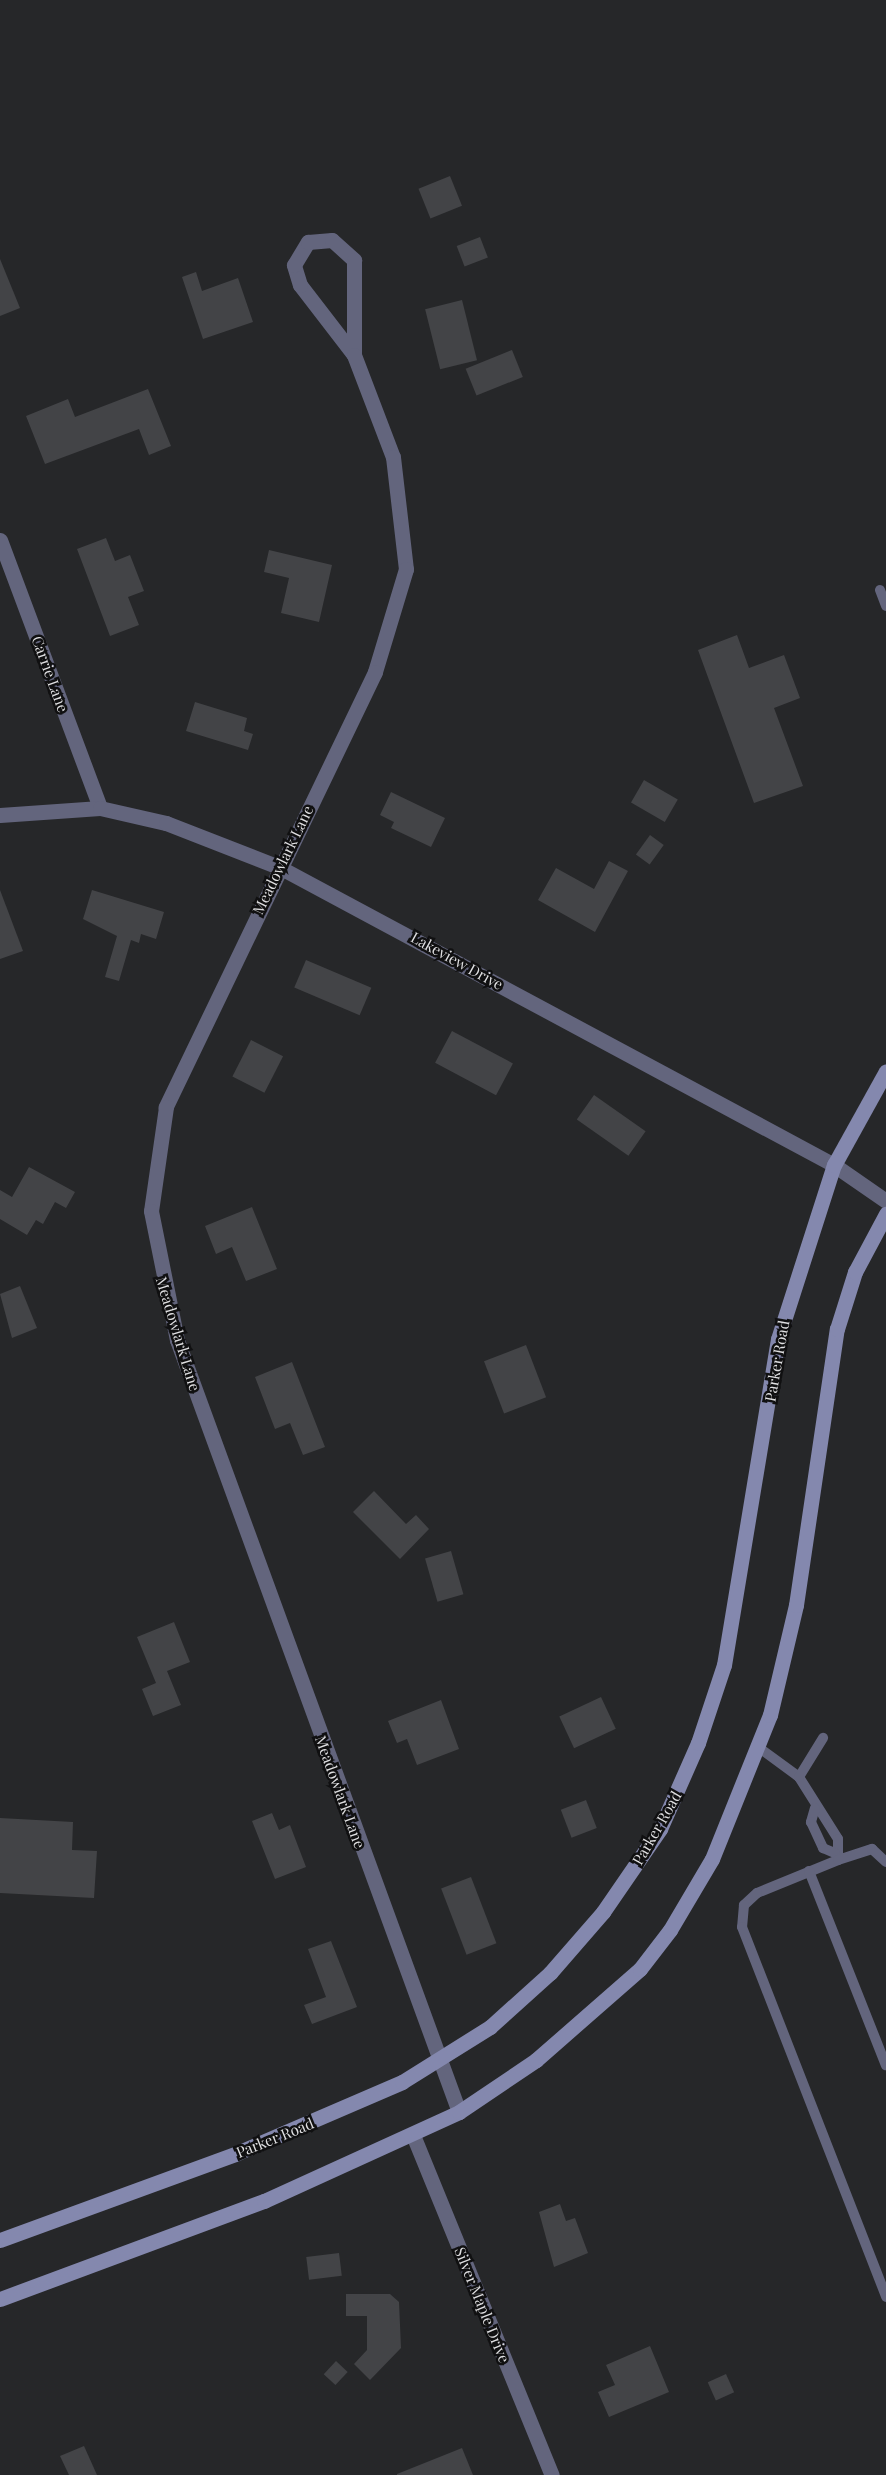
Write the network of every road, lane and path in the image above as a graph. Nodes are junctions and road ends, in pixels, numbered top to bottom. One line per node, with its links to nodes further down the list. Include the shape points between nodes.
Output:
1 (354, 355): 1 (street, Meadowlark Lane, via 354,260 333,240 308,242 294,265 300,285); 7 (street, Meadowlark Lane, via 393,457 406,569 375,672)
2 (0, 540): 5 (street, Carrie Lane)
3 (880, 590): 4 (lane)
4 (886, 606)
5 (100, 808): 6 (street, Lakeview Drive); 7 (street, Lakeview Drive, via 166,823)
6 (0, 815)
7 (279, 867): 9 (street, Lakeview Drive); 19 (street, Meadowlark Lane, via 166,1107 151,1211 158,1265 177,1340 235,1506)
8 (886, 1071): 9 (main road, Parker Road)
9 (834, 1165): 10 (street, Lakeview Drive); 19 (main road, Parker Road, via 778,1339 724,1665 682,1787 648,1847 588,1929 490,2027)
10 (886, 1201)
11 (886, 1214): 14 (main road, via 855,1272 837,1329 785,1666)
12 (823, 1738): 13 (lane)
13 (799, 1777): 14 (lane, via 758,1747); 15 (lane)
14 (744, 1779): 21 (main road, via 712,1859 640,1969 536,2060)
15 (814, 1808): 16 (lane, via 811,1822 823,1848); 16 (lane, via 828,1816 838,1839)
16 (836, 1857): 17 (lane, via 872,1849); 18 (lane)
17 (886, 1862)
18 (809, 1871): 20 (lane); 24 (lane, via 757,1893 744,1905 742,1927)
19 (440, 2062): 21 (street, Meadowlark Lane); 23 (main road, Parker Road, via 345,2110)
20 (886, 2065)
21 (459, 2112): 22 (main road)
22 (413, 2135): 25 (main road, via 264,2201); 26 (street, Silver Maple Drive)
23 (0, 2240)
24 (886, 2297)
25 (0, 2299)
26 (552, 2475)

